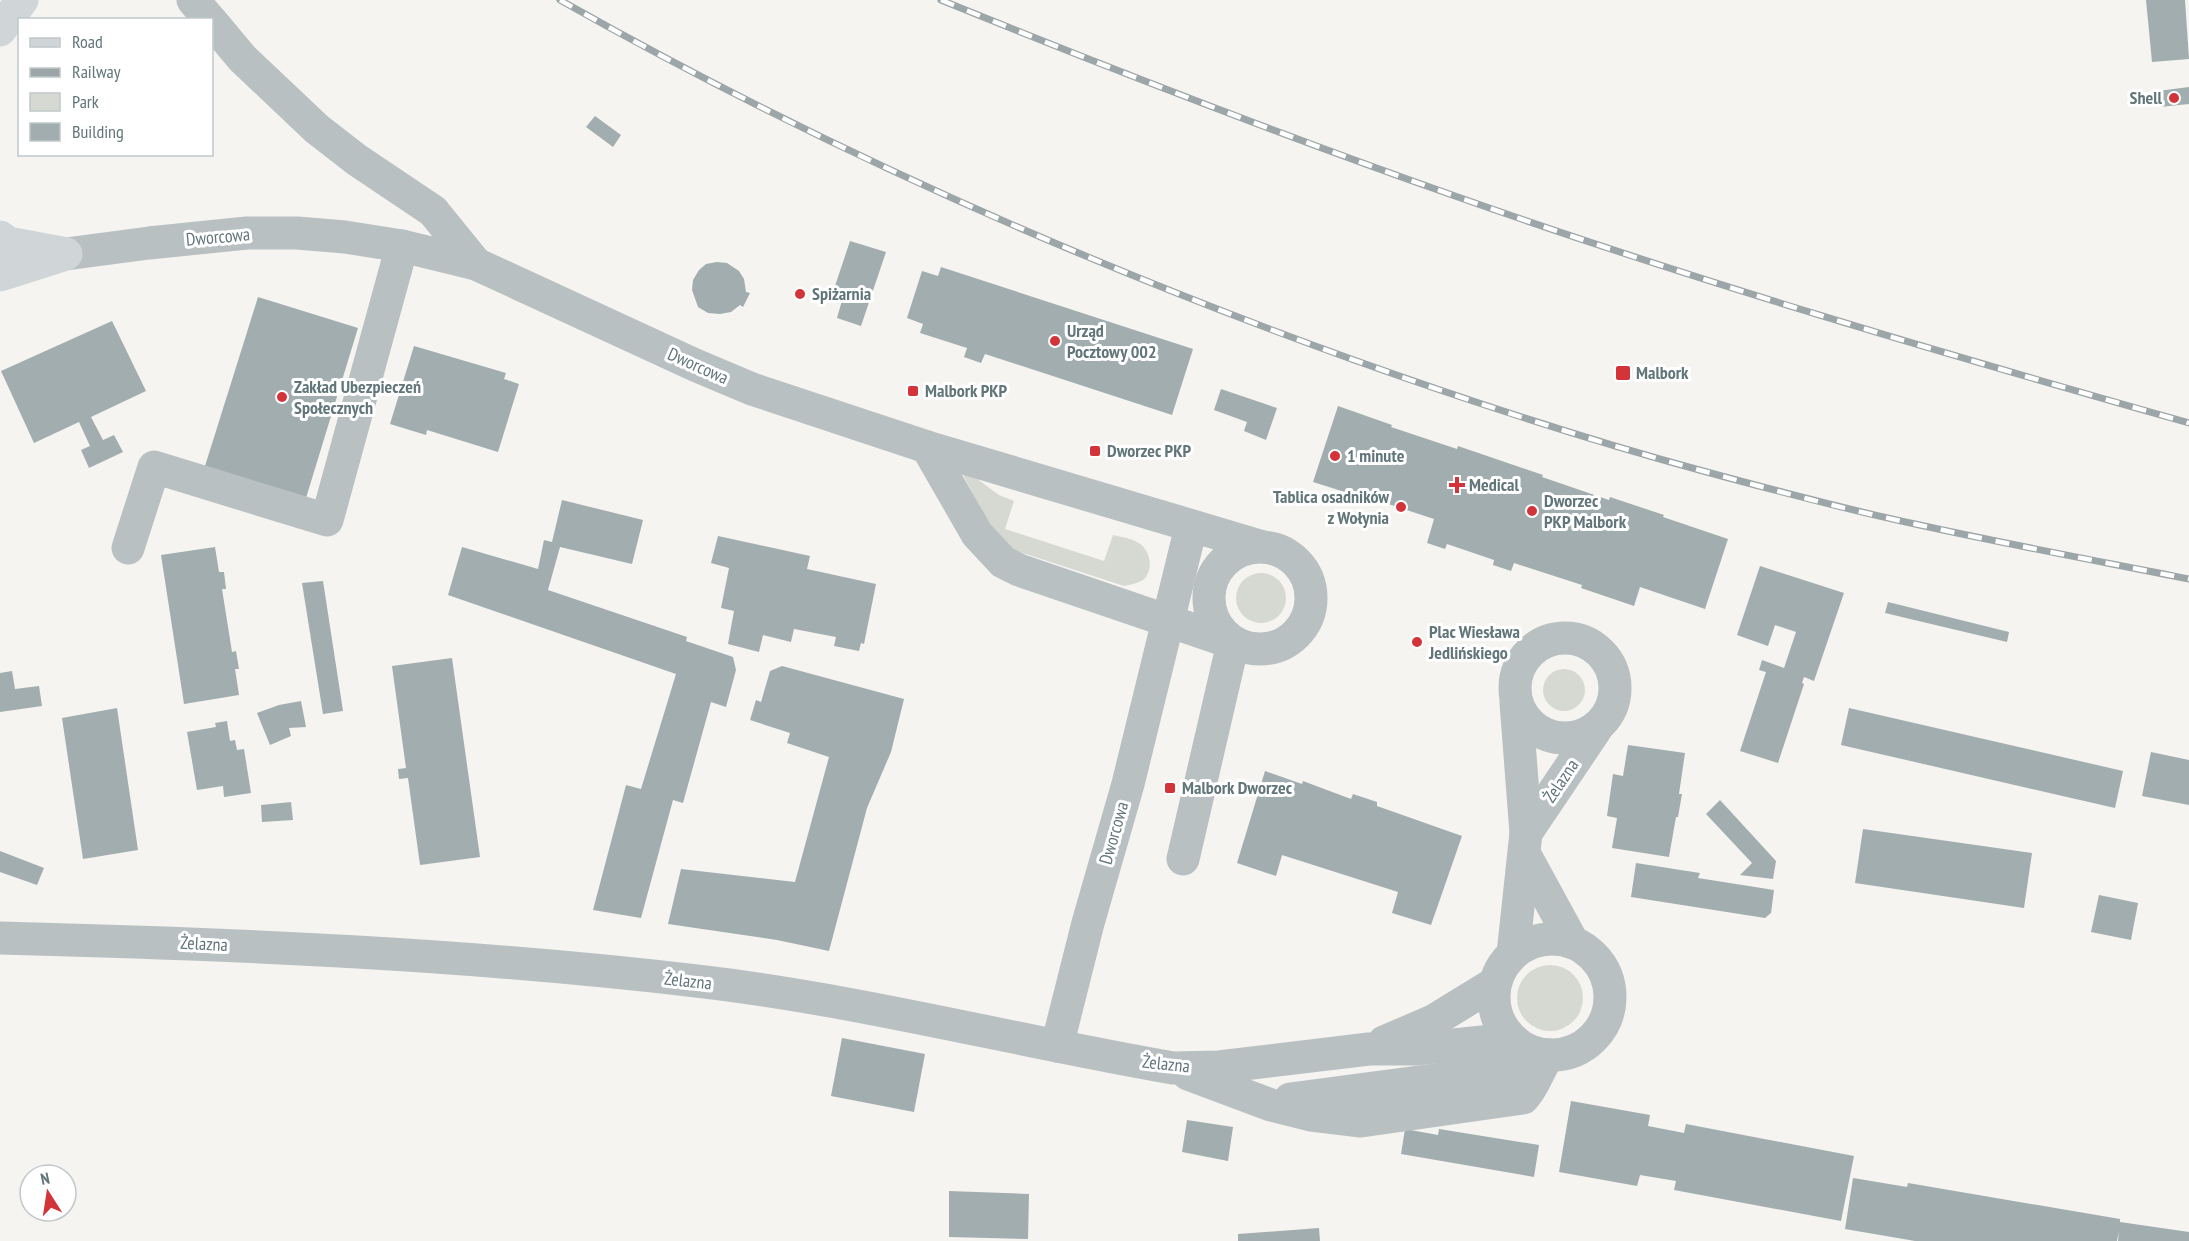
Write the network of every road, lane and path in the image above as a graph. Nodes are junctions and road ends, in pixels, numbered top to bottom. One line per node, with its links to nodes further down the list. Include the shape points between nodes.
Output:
1 (22, 0): 5 (main road)
2 (193, 0): 3 (street, Dworcowa)
3 (208, 18)
4 (213, 23): 9 (street, Dworcowa, via 242,58 317,129 433,211)
5 (0, 30)
6 (0, 237): 8 (main road, via 8,243)
7 (402, 246): 8 (street, Dworcowa, via 323,235 247,233); 9 (street, Dworcowa); 14 (street, via 327,520 154,467)
8 (66, 254): 10 (main road)
9 (476, 264): 11 (street, Dworcowa, via 752,389)
10 (0, 275)
11 (927, 447): 12 (street, Dworcowa); 15 (street, via 977,534 1003,562)
12 (1191, 527): 13 (street); 15 (street, Dworcowa)
13 (1263, 547): 16 (street, via 1230,556 1210,583 1212,617); 16 (street, via 1294,559 1304,572 1311,605 1306,621 1282,645 1249,649)
14 (128, 548)
15 (1168, 620): 16 (street); 26 (street, Dworcowa)
16 (1233, 643): 20 (street)
17 (1516, 701): 18 (street, Żelazna, via 1528,723 1549,736 1565,740); 18 (street, Żelazna, via 1514,684 1528,654 1557,638 1574,638 1603,654 1616,684 1615,701); 19 (street, Żelazna)
18 (1596, 729): 19 (street, Żelazna)
19 (1526, 844): 22 (street, Żelazna); 23 (street, Żelazna)
20 (1183, 859)
21 (0, 938): 26 (street, Żelazna, via 181,943 480,960 706,982)
22 (1573, 943): 23 (street, Żelazna, via 1541,940); 28 (street, Żelazna, via 1589,952 1601,967 1610,1002 1595,1036 1575,1050)
23 (1513, 954): 24 (street, Żelazna)
24 (1495, 983): 25 (street, via 1496,1013); 27 (street, Żelazna, via 1433,1021)
25 (1511, 1039): 27 (street, Żelazna, via 1415,1049); 28 (street)
26 (1058, 1046): 29 (street, Żelazna)
27 (1369, 1049): 29 (street, Żelazna, via 1242,1065)
28 (1545, 1061): 29 (street, Żelazna, via 1298,1099 1258,1100)
29 (1173, 1068)

